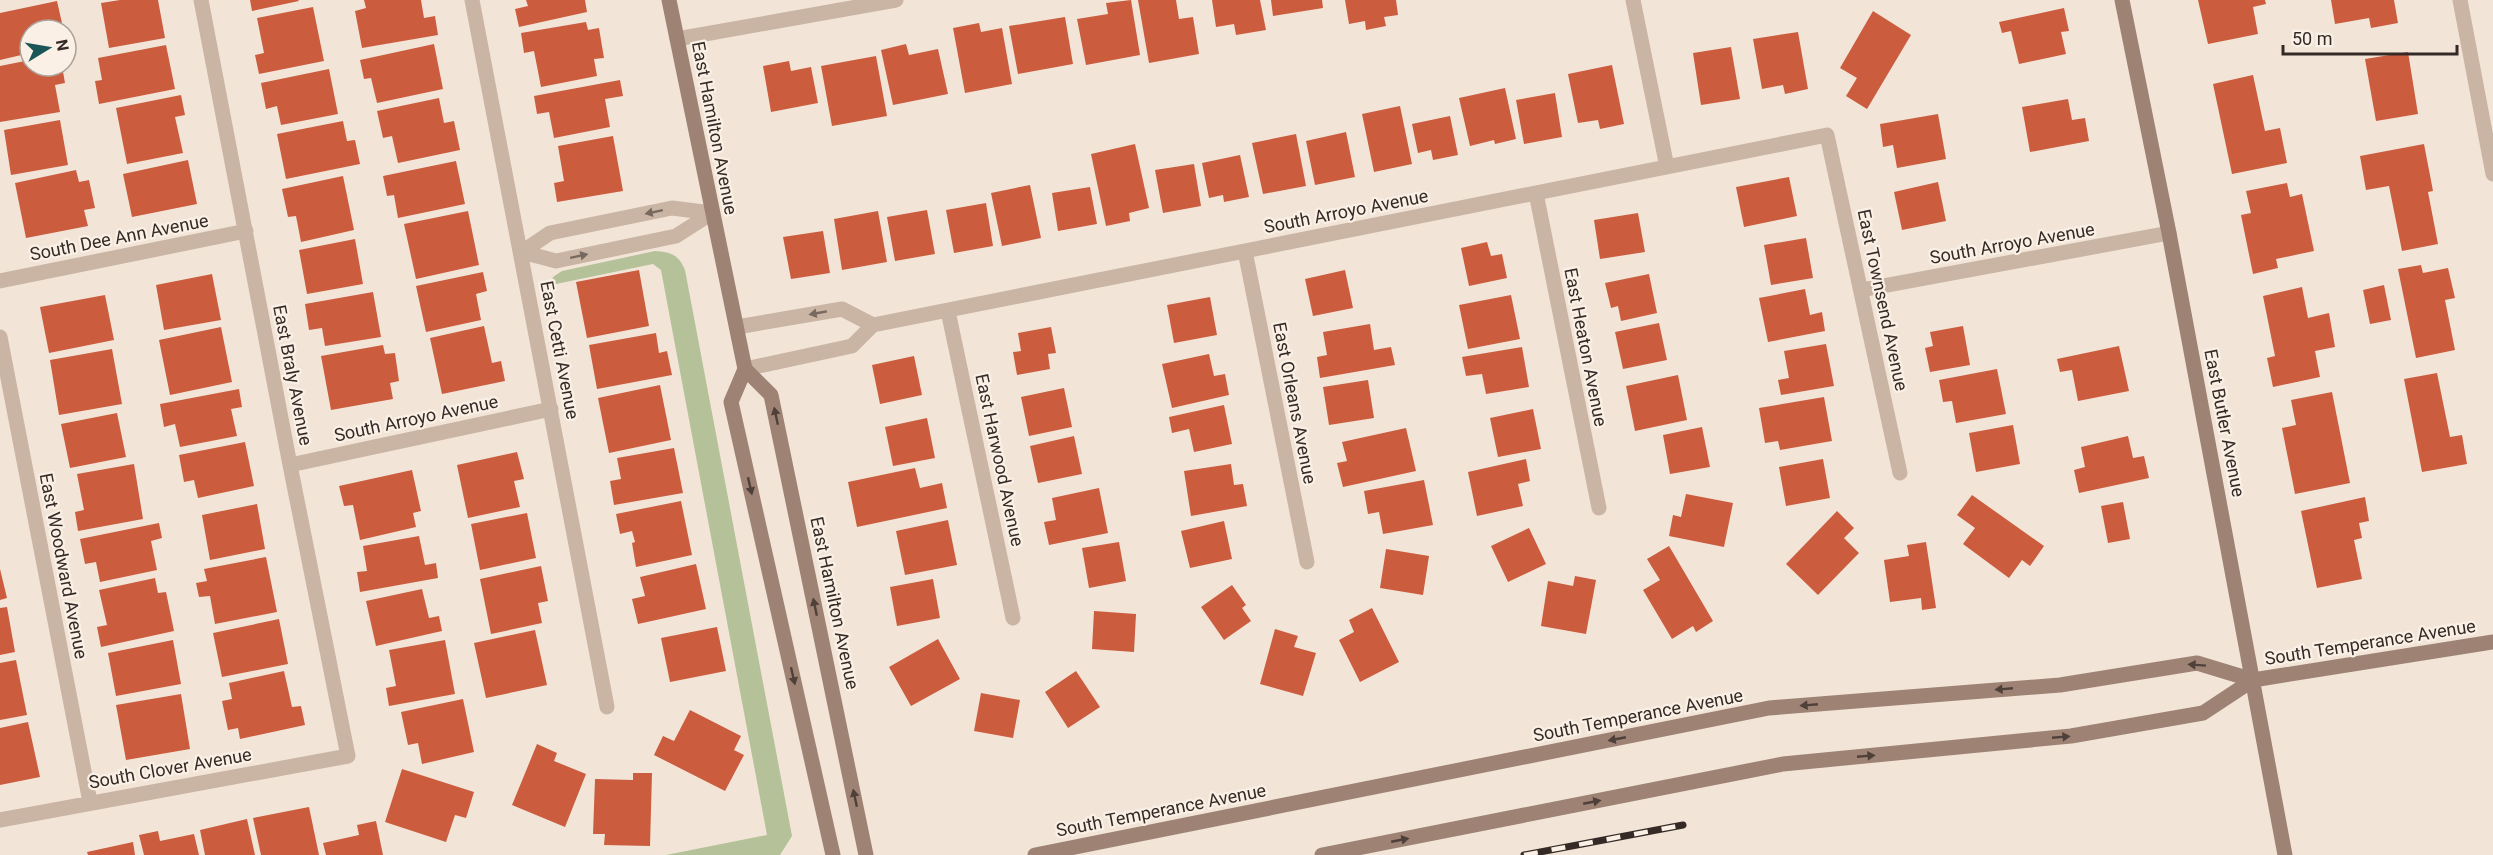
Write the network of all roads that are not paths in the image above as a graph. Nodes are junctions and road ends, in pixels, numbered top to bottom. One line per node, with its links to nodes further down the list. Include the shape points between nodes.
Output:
1 (201, 0): 15 (street, East Braly Avenue)
2 (472, 0): 25 (street, East Cetti Avenue)
3 (669, 0): 9 (main road, East Hamilton Avenue)
4 (896, 0): 8 (street)
5 (1633, 0): 11 (street)
6 (2122, 0): 16 (main road, East Butler Avenue)
7 (2460, 0): 12 (street)
8 (873, 2): 9 (street)
9 (677, 39): 14 (main road, East Hamilton Avenue)
10 (1827, 135): 11 (street, South Arroyo Avenue); 19 (street, East Townsend Avenue)
11 (1667, 167): 13 (street, South Arroyo Avenue)
12 (2493, 174)
13 (1536, 193): 17 (street, South Arroyo Avenue); 28 (street, East Heaton Avenue)
14 (712, 213): 14 (street, one-way to 14, via 661,210 550,233 522,252 556,261 676,236); 22 (main road, East Hamilton Avenue)
15 (246, 231): 18 (street, South Dee Ann Avenue); 26 (street, East Braly Avenue)
16 (2169, 233): 19 (street, South Arroyo Avenue); 32 (main road, East Butler Avenue)
17 (1245, 251): 20 (street, South Arroyo Avenue); 29 (street, East Orleans Avenue)
18 (0, 281)
19 (1861, 290): 27 (street, East Townsend Avenue)
20 (948, 311): 21 (street, South Arroyo Avenue); 30 (street, East Harwood Avenue)
21 (873, 325): 22 (street, one-way to 22, via 842,309); 24 (street, via 852,346)
22 (737, 327): 24 (main road, East Hamilton Avenue)
23 (0, 338): 35 (street, East Woodward Avenue)
24 (745, 369): 37 (main road, one-way to 37, via 731,402); 38 (main road, East Hamilton Avenue, one-way to 24, via 771,395)
25 (551, 409): 26 (street, South Arroyo Avenue); 33 (street, East Cetti Avenue)
26 (290, 465): 34 (street, East Braly Avenue)
27 (1900, 473)
28 (1599, 508)
29 (1307, 562)
30 (1013, 618)
31 (2493, 642): 32 (main road, South Temperance Avenue)
32 (2253, 680): 39 (main road, South Temperance Avenue, one-way to 39, via 2197,663 2060,685 1769,708); 40 (main road, South Temperance Avenue, one-way to 32, via 1783,764 2072,736 2204,713); 41 (main road, East Butler Avenue)
33 (607, 707)
34 (348, 756): 35 (street, South Clover Avenue)
35 (90, 802): 36 (street, South Clover Avenue)
36 (0, 820)
37 (833, 855)
38 (866, 855)
39 (1035, 855)
40 (1322, 855)
41 (2285, 855)

